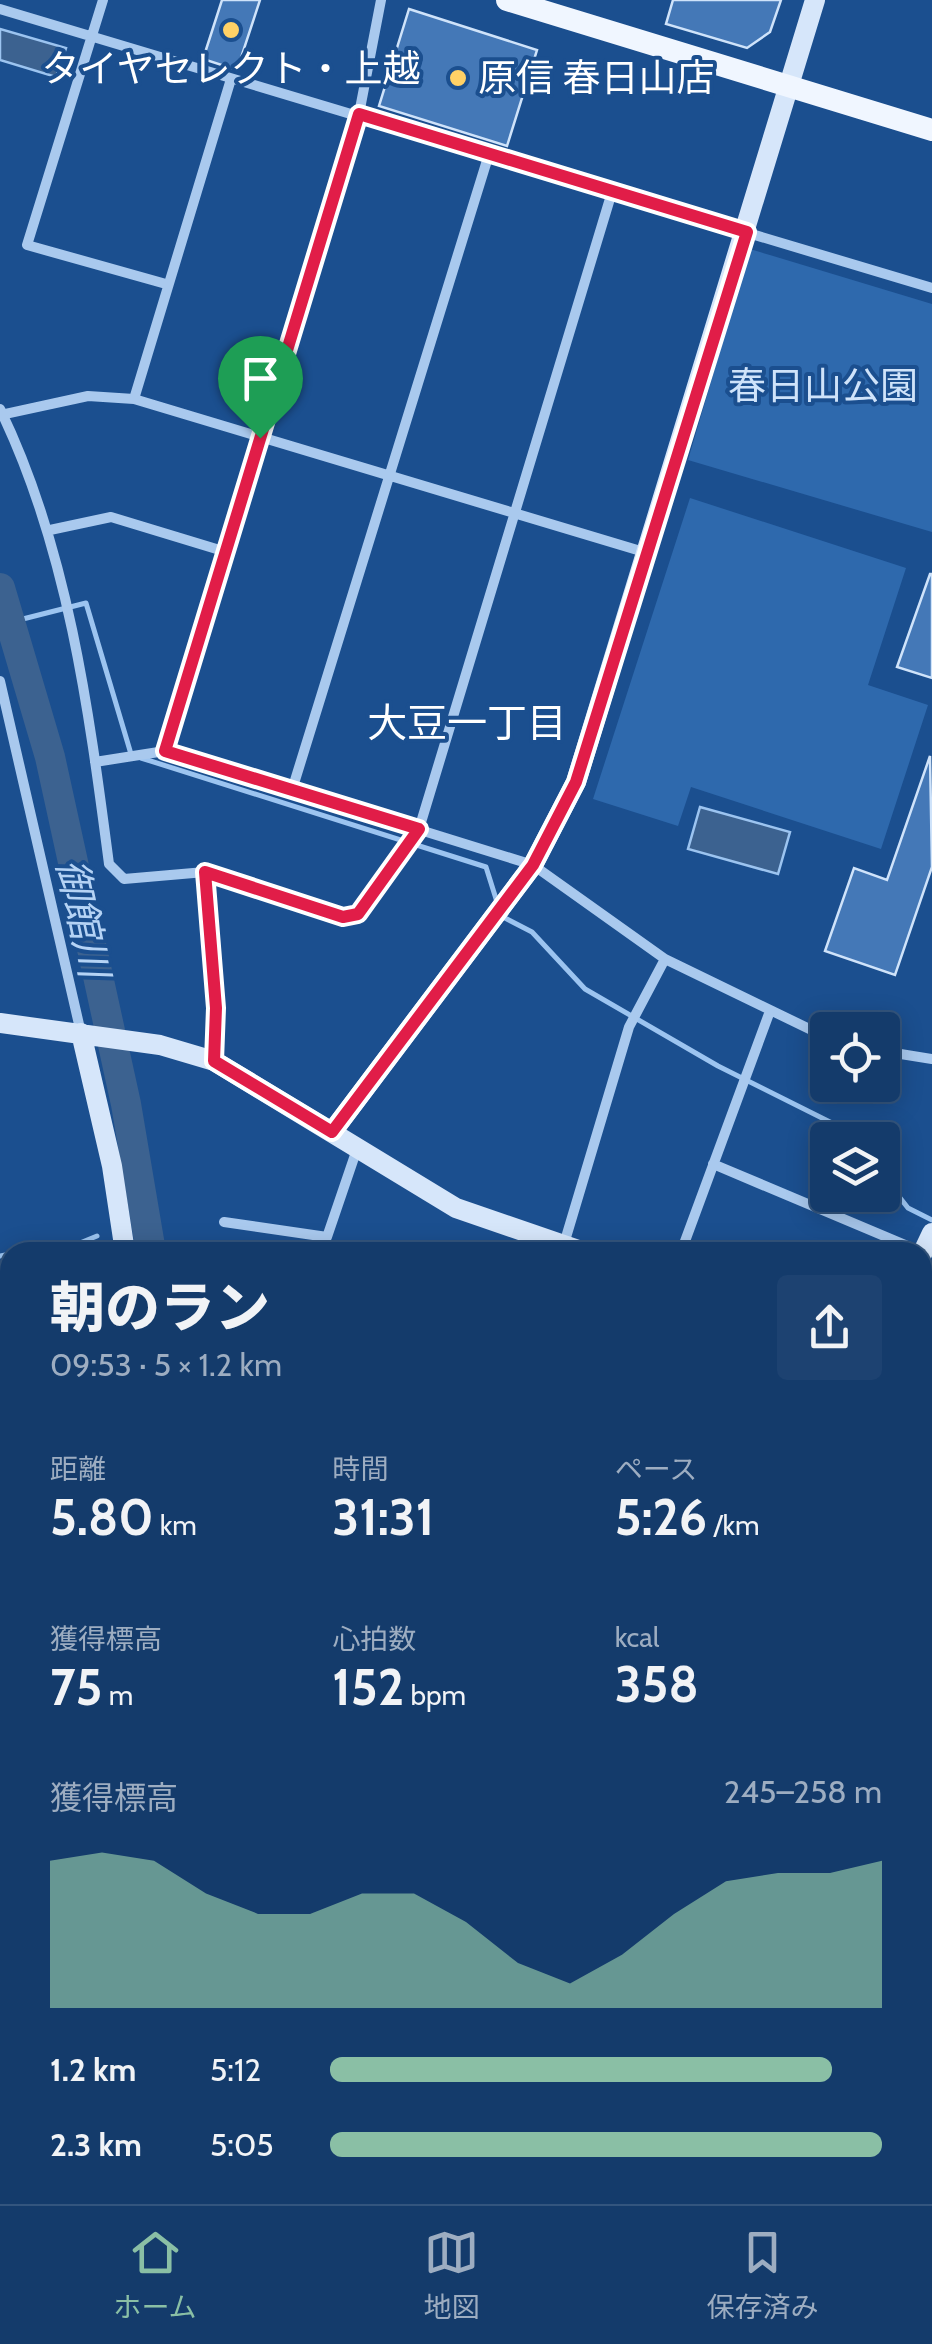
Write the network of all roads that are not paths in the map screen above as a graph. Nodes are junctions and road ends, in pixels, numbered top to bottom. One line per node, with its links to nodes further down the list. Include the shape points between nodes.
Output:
1 (102, 0): 6 (street)
2 (381, 0): 9 (street)
3 (507, 0): 8 (main road)
4 (815, 0): 8 (street)
5 (0, 8): 6 (street)
6 (91, 38): 7 (street); 14 (street, via 27,245)
7 (231, 79): 9 (street); 14 (street)
8 (789, 86): 10 (main road); 13 (street)
9 (359, 114): 11 (street); 18 (street)
10 (932, 130)
11 (488, 154): 12 (street); 19 (street)
12 (612, 192): 13 (street); 20 (street)
13 (747, 232): 15 (street); 23 (street)
14 (166, 284): 16 (street)
15 (932, 288)
16 (134, 399): 17 (street, via 88,396); 18 (street)
17 (1, 413): 21 (street)
18 (260, 438): 19 (street); 22 (street)
19 (392, 478): 20 (street); 27 (street)
20 (514, 516): 23 (street); 28 (street)
21 (50, 530): 22 (street, via 112,517); 26 (street)
22 (224, 551): 25 (street)
23 (644, 552): 29 (street, via 576,782)
24 (0, 682): 35 (street)
25 (165, 751): 26 (street); 27 (street)
26 (96, 762): 30 (street, via 115,874 124,879)
27 (292, 790): 28 (street)
28 (419, 829): 29 (street); 30 (street, via 358,914 343,917)
29 (533, 865): 31 (street); 39 (street)
30 (205, 872): 38 (street)
31 (665, 959): 32 (street); 45 (street, via 629,1027)
32 (770, 1012): 34 (street); 41 (street)
33 (0, 1023): 35 (street)
34 (810, 1030)
35 (81, 1033): 38 (street); 43 (street)
36 (900, 1054): 37 (street)
37 (932, 1059)
38 (214, 1061): 39 (street)
39 (332, 1132): 40 (street)
40 (358, 1148): 42 (street, via 327,1237); 44 (street, via 456,1208)
41 (713, 1164): 46 (street); 47 (street)
42 (224, 1222)
43 (123, 1242)
44 (554, 1242)
45 (564, 1242)
46 (685, 1242)
47 (896, 1242)

